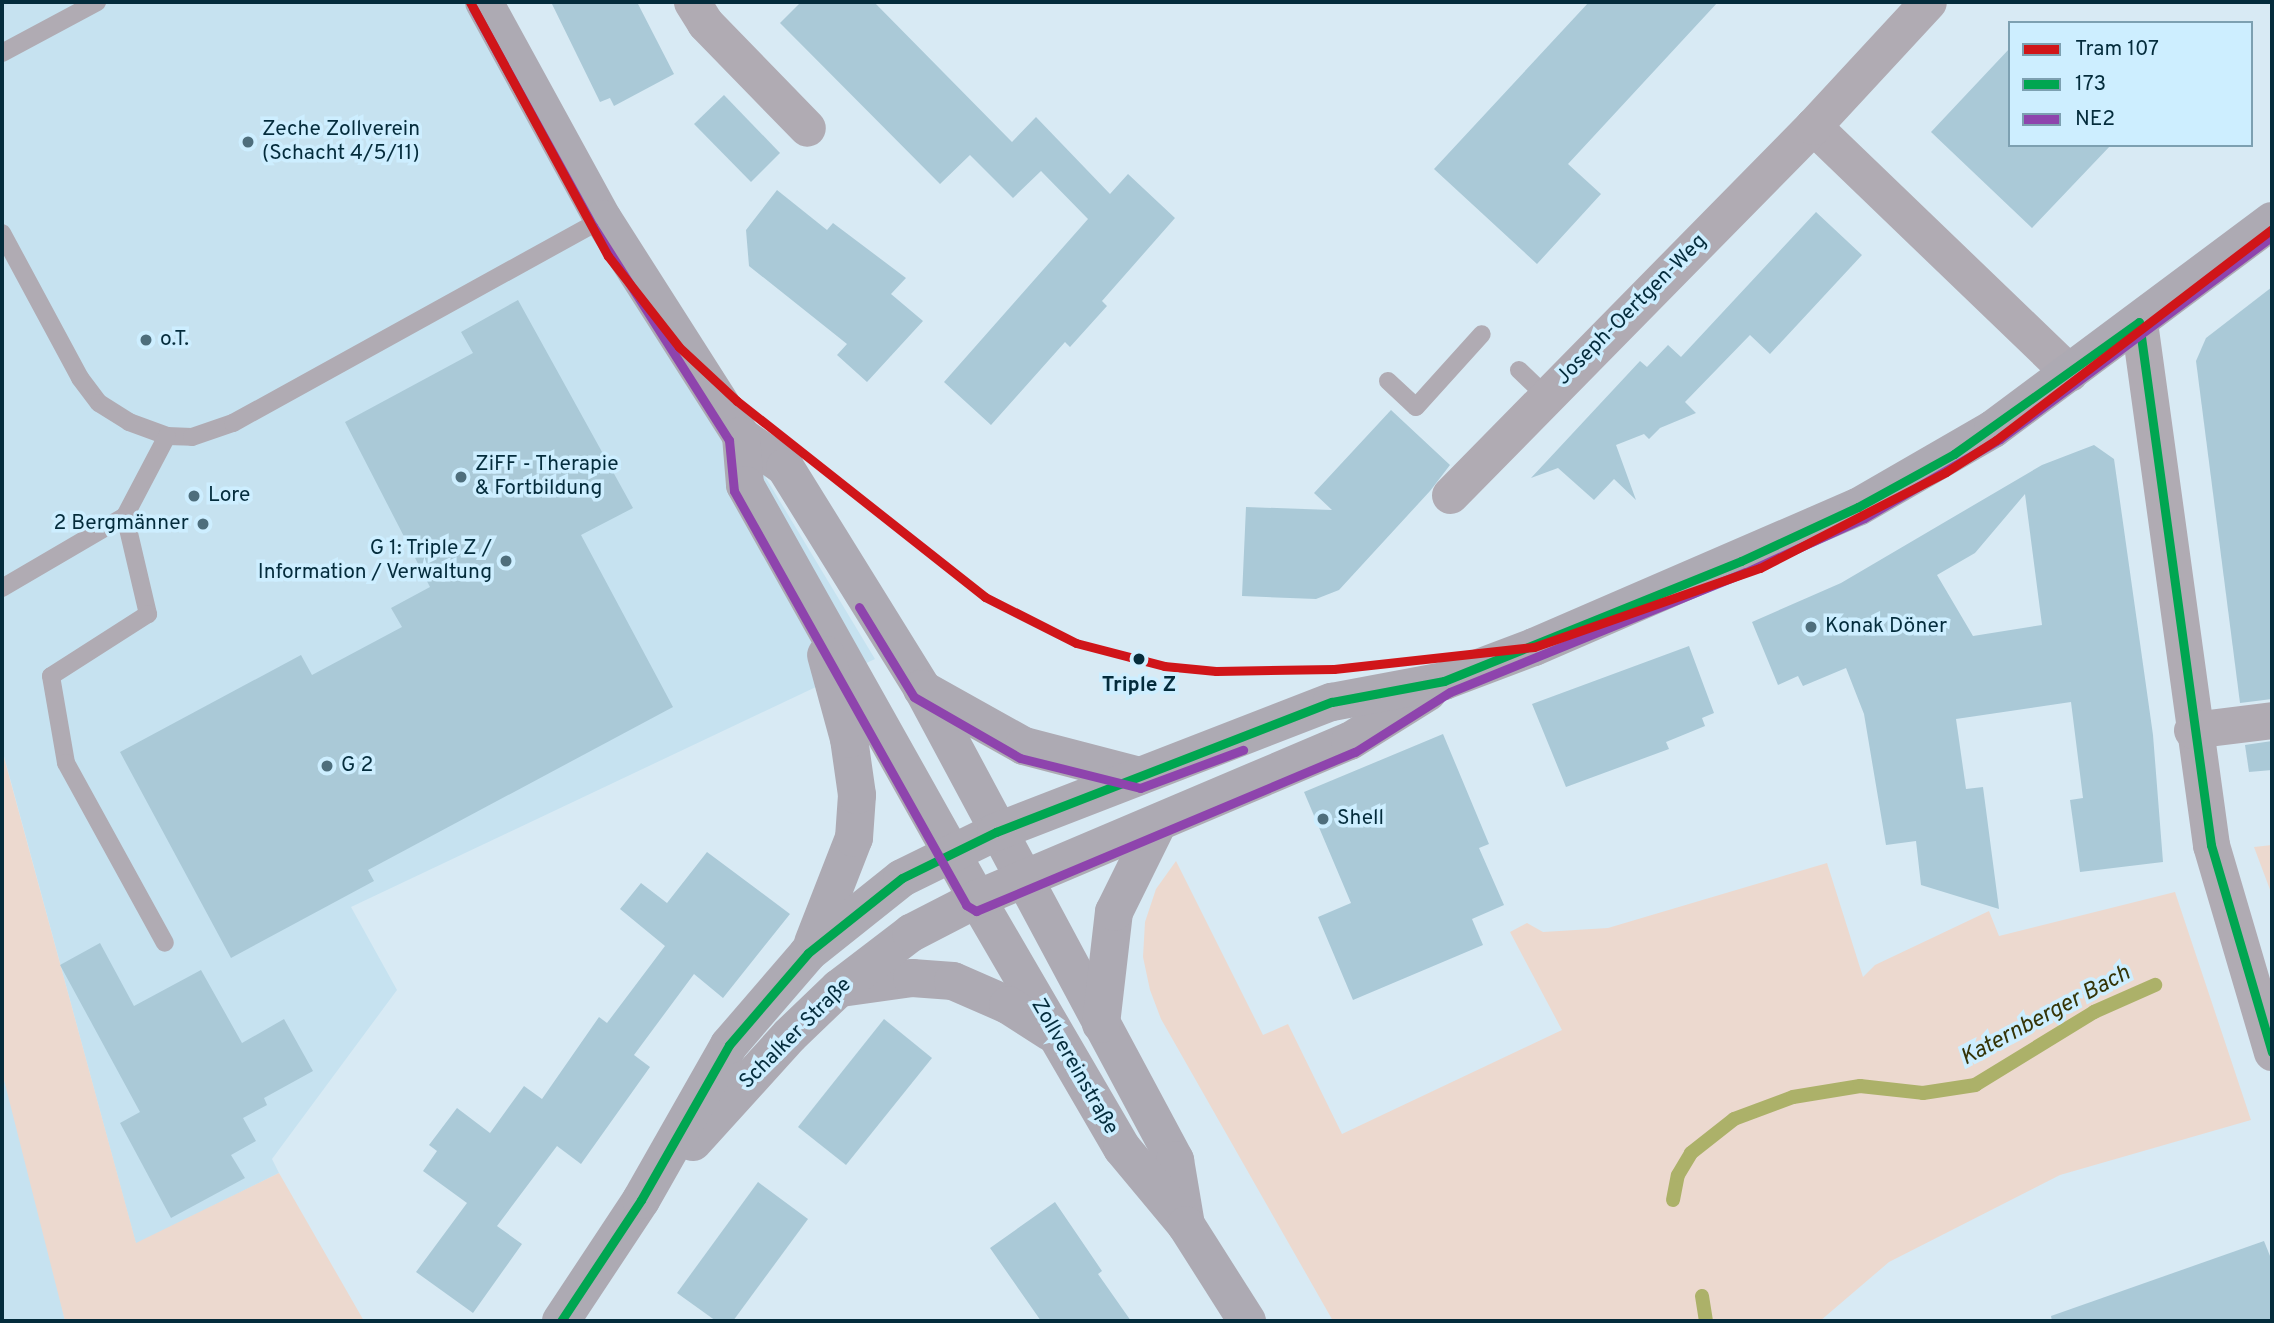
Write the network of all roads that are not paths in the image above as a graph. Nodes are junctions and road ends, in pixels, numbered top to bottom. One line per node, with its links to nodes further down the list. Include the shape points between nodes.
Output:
1 (97, 2): 5 (lane)
2 (484, 2): 8 (main road)
3 (692, 2): 7 (street, via 705,23)
4 (1928, 2): 6 (street, Joseph-Oertgen-Weg)
5 (2, 52)
6 (1813, 126): 14 (street); 16 (street, Joseph-Oertgen-Weg)
7 (807, 128)
8 (603, 219): 17 (lane, via 233,423 192,437); 18 (main road)
9 (2272, 221): 11 (main road)
10 (2, 233): 17 (lane, via 80,378 99,403 129,422)
11 (2139, 322): 14 (main road); 26 (street)
12 (1482, 334): 15 (lane, via 1416,407)
13 (1519, 370): 16 (lane)
14 (2070, 373): 23 (main road, via 1954,454 1858,507 1741,561)
15 (1388, 381)
16 (1547, 397): 19 (street, Joseph-Oertgen-Weg)
17 (167, 436): 20 (lane)
18 (741, 436): 22 (main road, via 745,485); 24 (main road, Zollvereinstraße, via 785,467)
19 (1450, 495)
20 (125, 516): 21 (lane); 33 (lane, via 148,614 51,676 66,763)
21 (2, 588)
22 (813, 605): 30 (main road, Zollvereinstraße); 34 (main road, via 849,739 857,795 854,838)
23 (1444, 681): 27 (main road, Schalker Straße, via 1332,702); 28 (main road, Schalker Straße, via 1350,741)
24 (922, 688): 27 (main road, via 1024,746); 29 (main road, Zollvereinstraße)
25 (2272, 720): 26 (street)
26 (2192, 730): 38 (street, via 2222,894)
27 (1139, 776): 29 (main road, Schalker Straße)
28 (1157, 825): 31 (main road, Schalker Straße); 36 (main road, via 1114,912)
29 (996, 832): 30 (main road, Schalker Straße); 31 (main road, Zollvereinstraße)
30 (952, 852): 32 (main road, Zollvereinstraße); 34 (main road, Schalker Straße, via 883,892)
31 (1022, 880): 32 (main road, Schalker Straße); 36 (main road, Zollvereinstraße)
32 (977, 899): 35 (main road, Schalker Straße, via 911,933); 37 (main road, Zollvereinstraße)
33 (165, 943)
34 (808, 953): 39 (main road, Schalker Straße, via 729,1045)
35 (839, 988): 37 (main road, via 912,978 953,981 1009,1005); 39 (main road, Schalker Straße, via 771,1055)
36 (1101, 1024): 40 (main road, Zollvereinstraße, via 1175,1160)
37 (1056, 1036): 40 (main road, Zollvereinstraße, via 1122,1148)
38 (2272, 1052)
39 (641, 1200): 41 (main road, Schalker Straße)
40 (1186, 1225): 42 (main road, Zollvereinstraße)
41 (561, 1321)
42 (1247, 1321)

